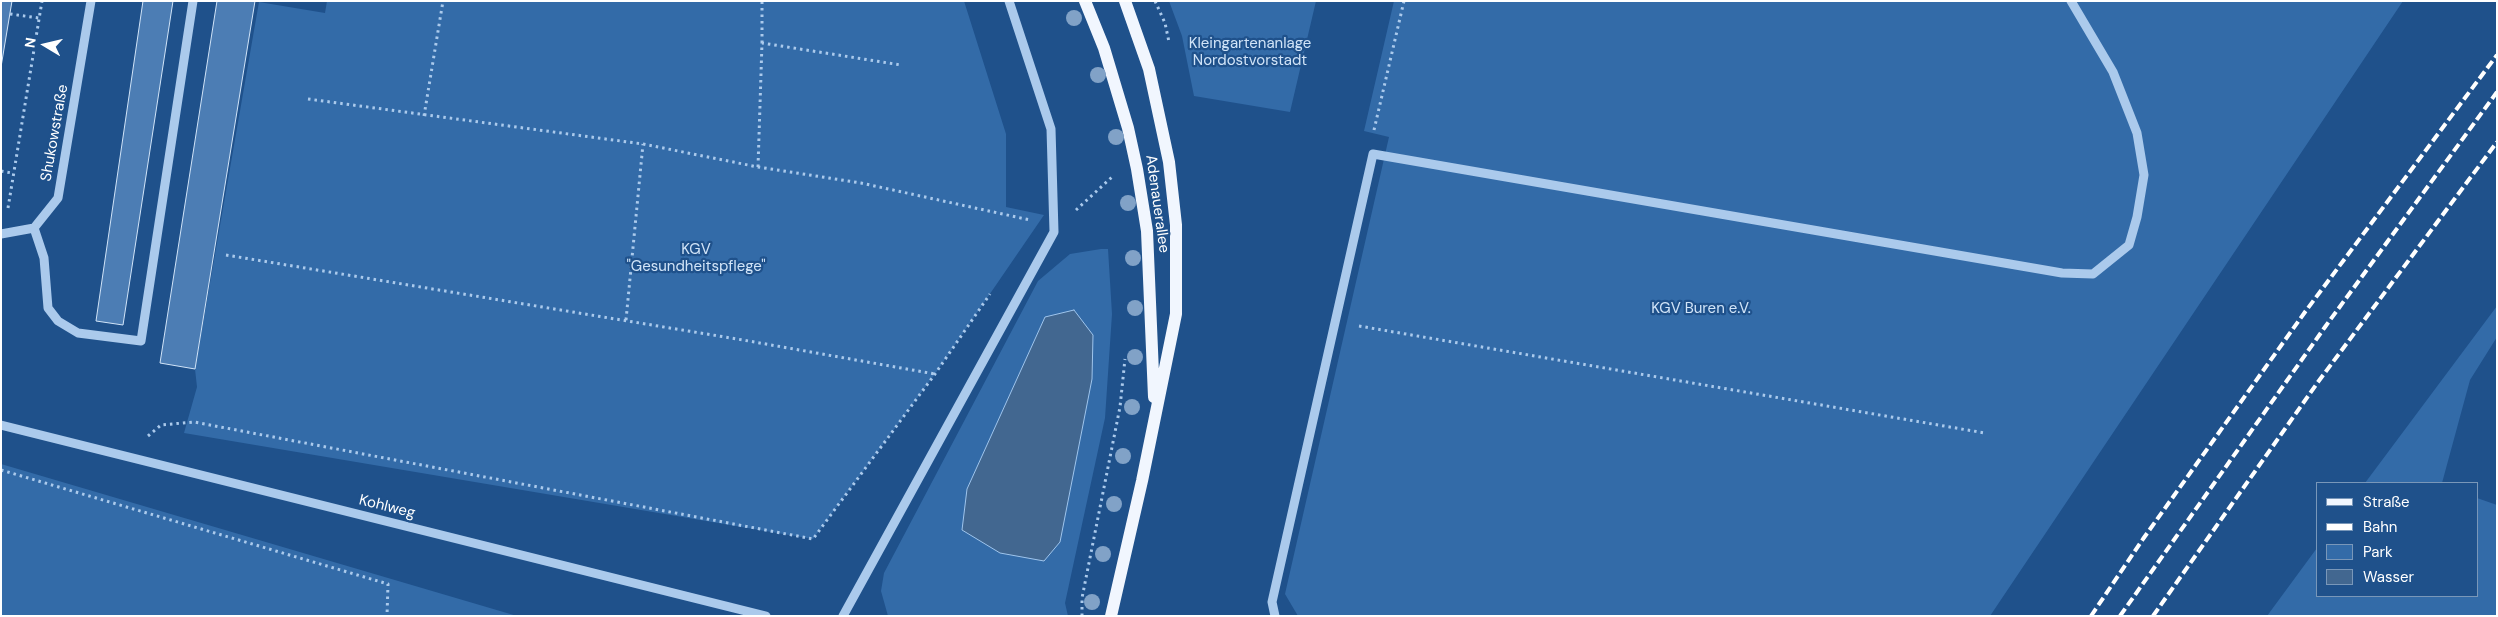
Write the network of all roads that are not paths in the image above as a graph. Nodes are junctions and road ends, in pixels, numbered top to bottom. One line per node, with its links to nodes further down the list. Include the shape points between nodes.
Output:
1 (91, 1): 7 (street, Shukowstraße, via 58,198)
2 (193, 1): 7 (street, via 141,341 78,333 58,321 48,308 44,258)
3 (1009, 1): 12 (street, via 1051,129 1054,232)
4 (1085, 1): 9 (main road, Adenauerallee, via 1104,48 1137,169 1147,231)
5 (1125, 1): 9 (main road, Adenauerallee, via 1149,69 1169,162 1176,225 1176,314)
6 (2071, 1): 14 (street, via 2113,72 2137,133 2144,175 2129,245 2093,274 2062,274 1373,154 1272,602)
7 (34, 228): 8 (street)
8 (3, 234)
9 (1154, 419): 13 (main road, Adenauerallee)
10 (1, 425): 11 (street, Kohlweg)
11 (766, 616)
12 (843, 616)
13 (1111, 616)
14 (1275, 616)

